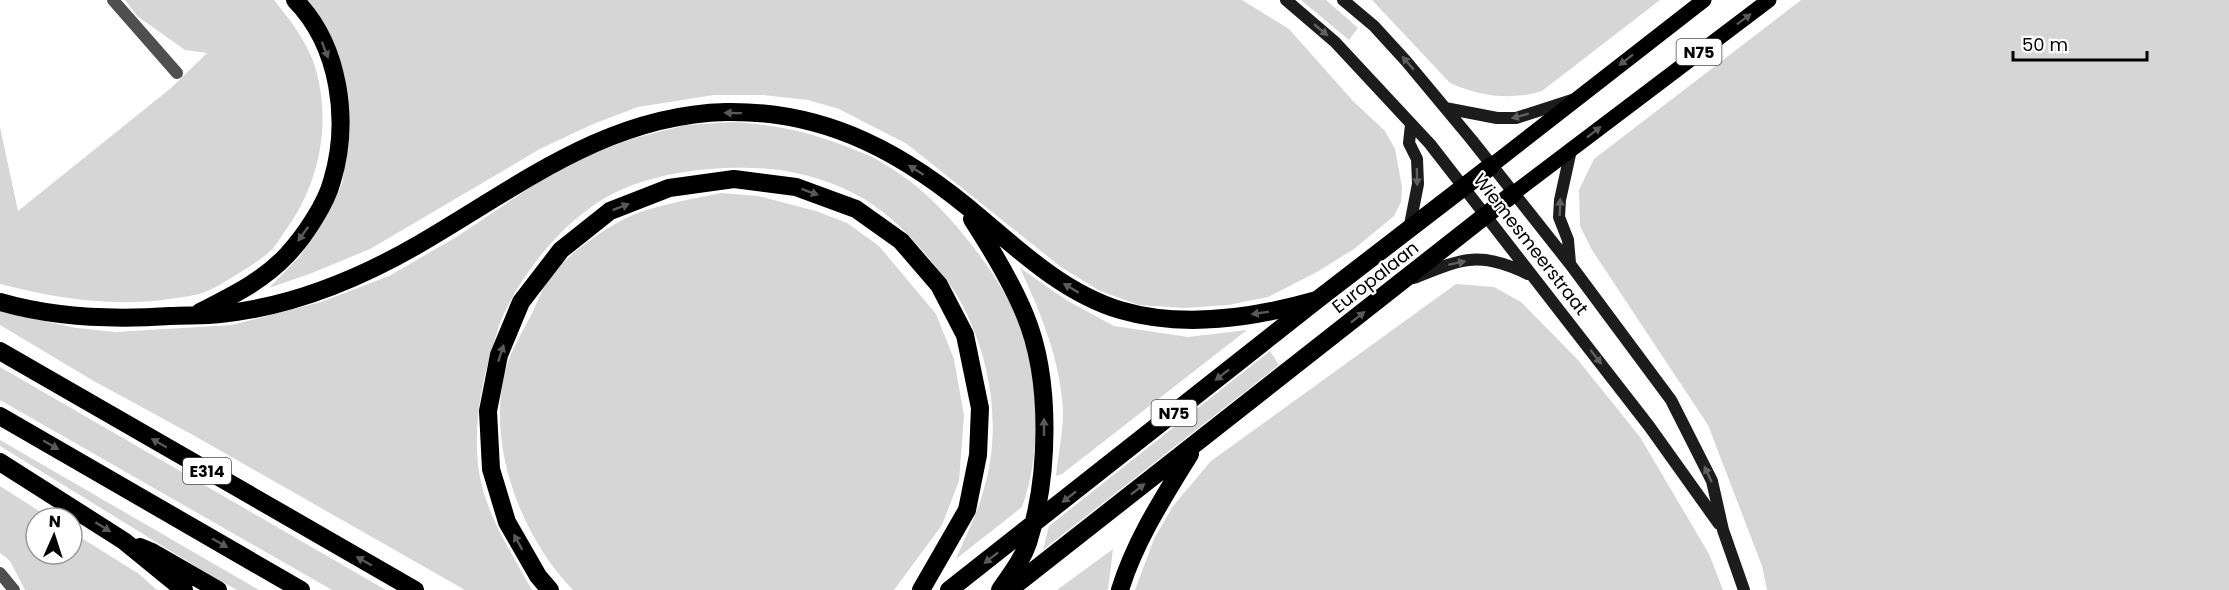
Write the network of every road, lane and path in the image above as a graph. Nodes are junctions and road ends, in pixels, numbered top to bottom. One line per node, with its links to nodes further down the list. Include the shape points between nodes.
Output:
1 (113, 0): 7 (street)
2 (295, 0): 23 (highway, one-way to 23, via 320,37 336,76 341,109 332,182 315,217 288,254 264,276)
3 (1286, 0): 10 (main road, Wiemesmeerstraat, one-way to 10, via 1335,42)
4 (1343, 0): 9 (main road, Wiemesmeerstraat, one-way to 4, via 1374,26)
5 (1704, 0): 8 (main road, Europalaan / N75, one-way to 8)
6 (1769, 0): 11 (main road, Europalaan / N75, one-way to 6)
7 (177, 73)
8 (1576, 99): 9 (main road, one-way to 9, via 1516,118); 12 (main road, Europalaan / N75)
9 (1445, 108): 12 (main road, Wiemesmeerstraat)
10 (1411, 125): 13 (main road, Wiemesmeerstraat); 17 (main road, one-way to 17, via 1409,142 1417,159 1418,184)
11 (1570, 150): 14 (main road, Europalaan / N75); 18 (main road, one-way to 11, via 1568,240 1559,217)
12 (1491, 165): 13 (highway, Europalaan / N75); 14 (main road, Wiemesmeerstraat)
13 (1464, 187): 16 (main road, Wiemesmeerstraat); 17 (highway, Europalaan / N75)
14 (1514, 193): 16 (highway, Europalaan / N75); 18 (main road, Wiemesmeerstraat)
15 (964, 205): 21 (highway, one-way to 15, via 1283,309 1198,320 1154,318 1118,309 1074,290 1008,243); 23 (highway, one-way to 23, via 891,154 834,127 800,118 730,112 701,114 630,128 587,146 420,243 344,281 267,305); 28 (highway, one-way to 15, via 1042,474 1045,426 1041,370 1026,317 1010,281)
16 (1486, 216): 19 (main road, Wiemesmeerstraat); 20 (highway, Europalaan / N75)
17 (1409, 230): 21 (highway, Europalaan / N75)
18 (1570, 264): 29 (main road, Wiemesmeerstraat, one-way to 18, via 1712,481 1671,400)
19 (1532, 276): 20 (main road, one-way to 19, via 1452,264 1481,258); 29 (main road, Wiemesmeerstraat, one-way to 29, via 1649,426)
20 (1402, 283): 26 (highway, Europalaan / N75, one-way to 20)
21 (1317, 300): 28 (highway, Europalaan / N75, one-way to 28)
22 (0, 302): 23 (highway, via 72,316 123,320)
23 (194, 315)
24 (0, 351): 36 (highway, E314, one-way to 24)
25 (0, 416): 35 (highway, one-way to 35)
26 (1195, 445): 41 (highway, Europalaan / N75, one-way to 26); 42 (highway, via 1151,518)
27 (0, 462): 30 (highway, one-way to 30)
28 (1032, 526): 39 (highway, Europalaan / N75, one-way to 39); 40 (highway, via 1022,557)
29 (1723, 530): 43 (main road, Wiemesmeerstraat)
30 (124, 541): 33 (highway); 34 (highway, via 152,552)
31 (0, 573): 32 (street)
32 (14, 590)
33 (184, 590)
34 (218, 590)
35 (301, 590)
36 (415, 590)
37 (550, 590): 38 (highway, one-way to 38, via 507,522 491,469 488,411 499,355 521,302 561,250 610,211 669,188 734,179 796,187 856,209 901,241 939,285 965,335 980,408 978,455 967,510)
38 (921, 590)
39 (949, 590)
40 (1000, 590)
41 (1009, 590)
42 (1120, 590)
43 (1744, 590)

